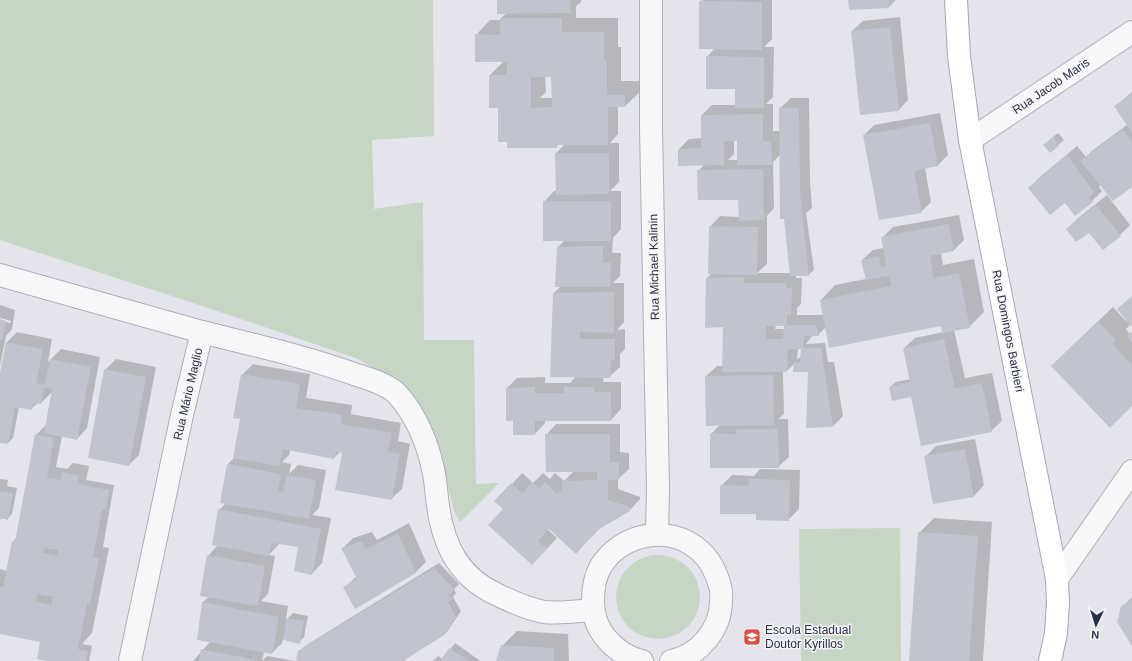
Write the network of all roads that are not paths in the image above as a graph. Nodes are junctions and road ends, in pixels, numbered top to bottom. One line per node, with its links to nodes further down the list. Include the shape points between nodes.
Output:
1 (651, 0): 8 (street, Rua Michael Kalinin)
2 (956, 0): 4 (main road, Rua Domingos Barbieri, via 959,56)
3 (1132, 32): 4 (street, Rua Jacob Maris)
4 (970, 140): 9 (main road, Rua Domingos Barbieri)
5 (0, 275): 6 (street, Rua Mário Maglio)
6 (202, 332): 10 (street, via 330,365 375,381 394,392 408,408 425,438 433,469 442,528 450,549 469,577 493,592 528,608 545,612); 11 (street, Rua Mário Maglio)
7 (1132, 471): 9 (street)
8 (658, 534): 10 (street, via 635,538 615,549 605,560 593,588); 13 (street, via 680,538 699,550 713,567 721,588 721,611 713,632 698,649 679,660)
9 (1057, 579): 14 (main road, Rua Domingos Barbieri, via 1056,633)
10 (593, 610): 12 (street, via 600,631 615,648 634,660)
11 (130, 661)
12 (642, 661)
13 (671, 661)
14 (1050, 661)

